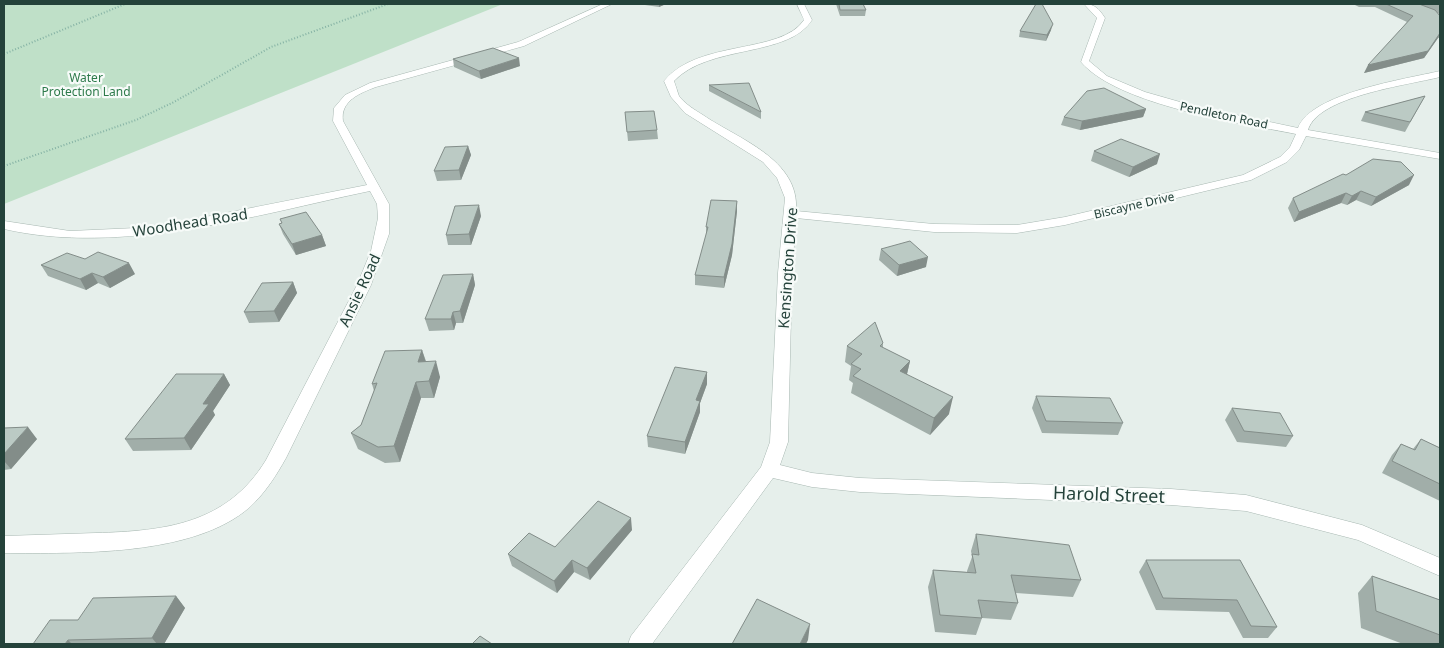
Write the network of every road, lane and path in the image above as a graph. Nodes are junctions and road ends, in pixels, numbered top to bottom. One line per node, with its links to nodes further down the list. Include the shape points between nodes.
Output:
1 (125, 4): 6 (path)
2 (388, 4): 10 (path, via 271,47 136,120)
3 (608, 4): 11 (street, Ansie Road, via 529,41 381,82 348,98 338,109 337,117)
4 (801, 4): 12 (street, Kensington Drive, via 808,20 802,30 777,40 696,60 679,69 669,81 676,98 684,106 772,162 789,189)
5 (1087, 4): 8 (street, Pendleton Road, via 1101,18 1085,62 1099,76 1121,87 1168,102)
6 (4, 54)
7 (1440, 74): 8 (street, Biscayne Drive, via 1328,105 1312,114)
8 (1301, 131): 9 (street, Pendleton Road); 12 (street, Biscayne Drive, via 1290,154 1247,178 1036,226 999,230 934,228)
9 (1440, 156)
10 (4, 166)
11 (375, 187): 13 (street, Woodhead Road, via 148,231 65,235); 15 (street, Ansie Road, via 385,211 383,240 283,444 266,476 251,494 208,523 168,537)
12 (790, 214): 14 (street, Kensington Drive, via 779,442)
13 (4, 225)
14 (768, 470): 16 (street, Harold Street, via 812,480 860,485 1171,496 1246,503 1362,533); 17 (street, Kensington Drive)
15 (4, 545)
16 (1440, 567)
17 (639, 644)

